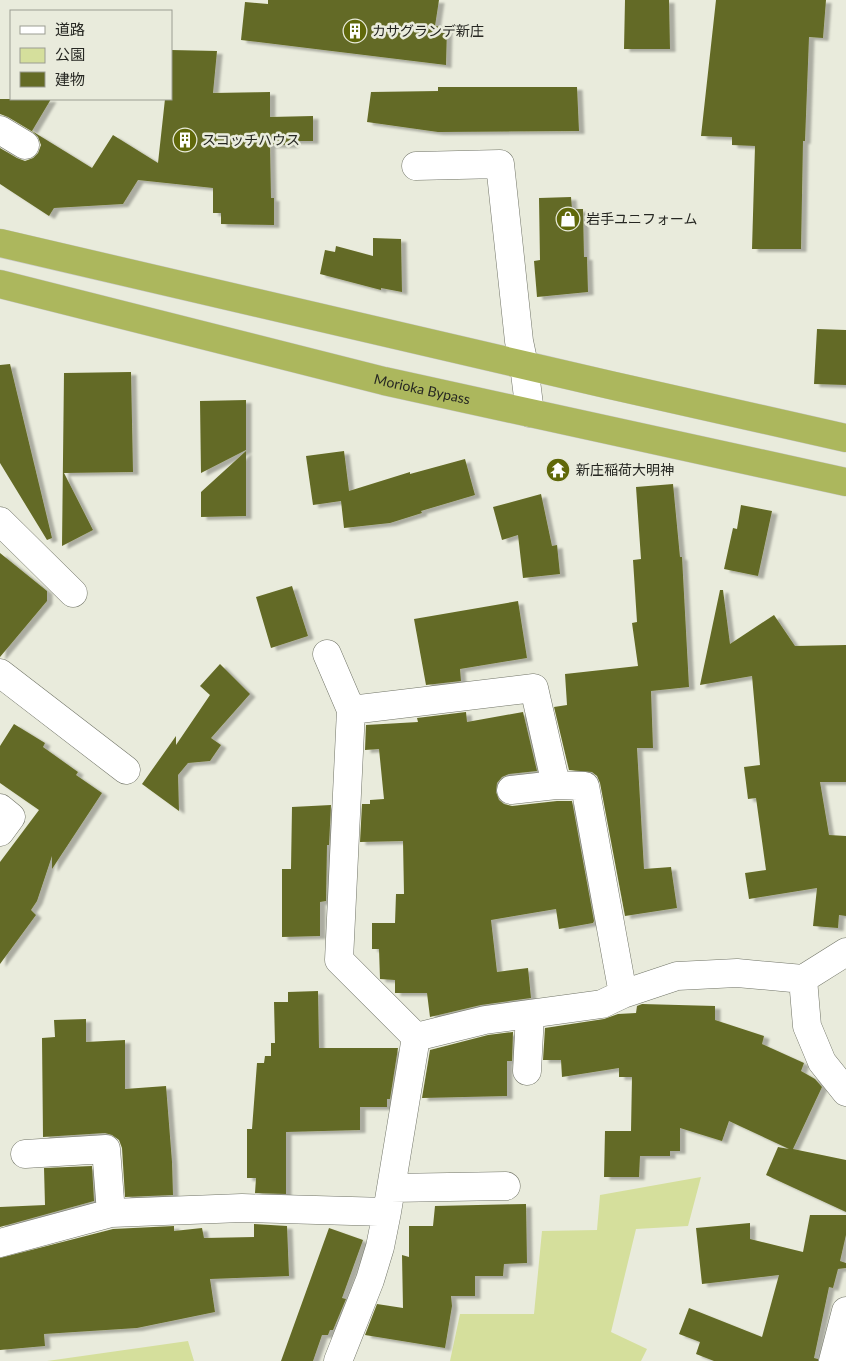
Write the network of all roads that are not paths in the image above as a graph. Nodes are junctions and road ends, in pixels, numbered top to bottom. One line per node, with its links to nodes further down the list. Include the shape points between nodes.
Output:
1 (0, 130): 2 (street)
2 (25, 145)
3 (416, 166): 6 (street, via 500,164)
4 (0, 243): 6 (highway)
5 (0, 284): 7 (highway, Morioka Bypass, via 384,381)
6 (524, 366): 7 (street); 8 (highway)
7 (530, 413): 9 (highway, Morioka Bypass)
8 (846, 438)
9 (846, 482)
10 (0, 521): 11 (street)
11 (73, 593)
12 (327, 654): 14 (street)
13 (0, 673): 15 (street)
14 (351, 710): 16 (street, via 534,688); 24 (street, via 339,960)
15 (126, 770)
16 (556, 785): 17 (street); 22 (street, via 585,786)
17 (511, 790)
18 (0, 808): 19 (street, via 11,817)
19 (0, 832)
20 (846, 952): 21 (street)
21 (802, 978): 22 (street, via 737,973 677,976); 26 (street, via 807,1026 822,1062)
22 (623, 994): 23 (street, via 602,1004)
23 (530, 1014): 24 (street, via 485,1020); 25 (street)
24 (416, 1037): 29 (street)
25 (528, 1071)
26 (846, 1092)
27 (25, 1154): 30 (street, via 106,1149)
28 (506, 1186): 29 (street)
29 (389, 1200): 30 (street); 33 (street, via 370,1280)
30 (111, 1213): 31 (street)
31 (0, 1243)
32 (846, 1311): 34 (street)
33 (338, 1361)
34 (833, 1361)

